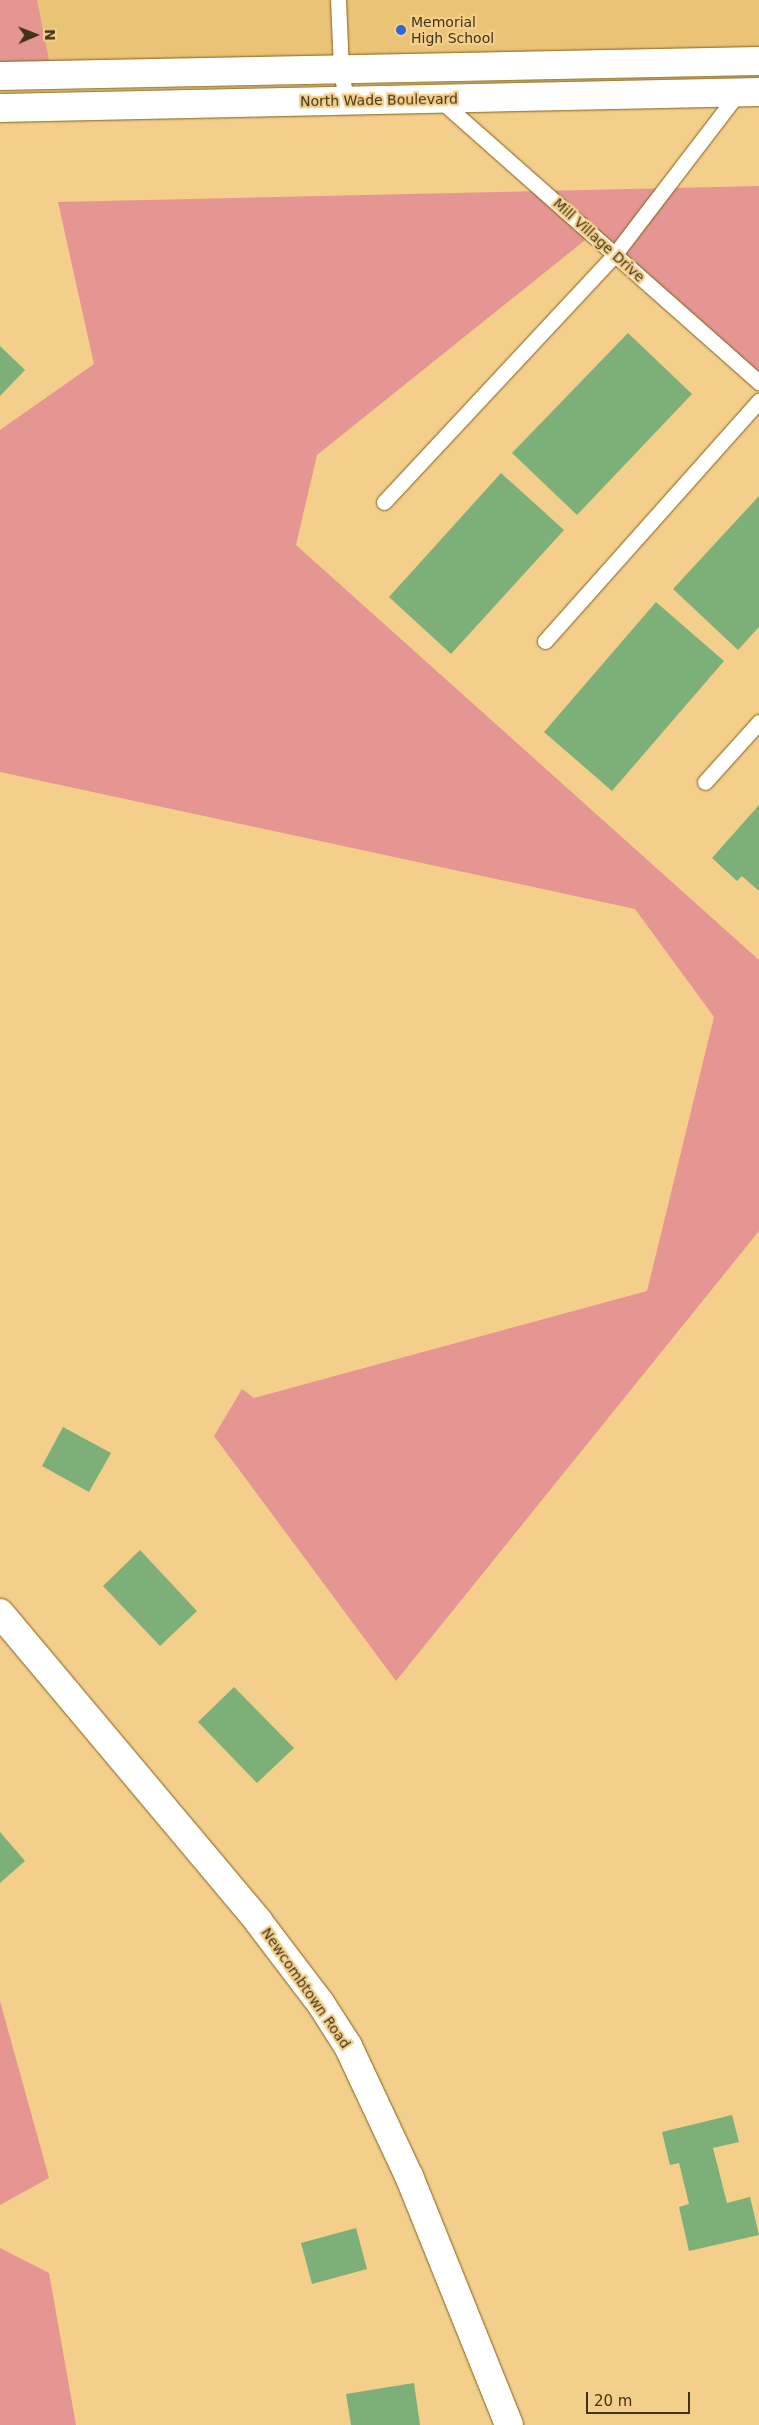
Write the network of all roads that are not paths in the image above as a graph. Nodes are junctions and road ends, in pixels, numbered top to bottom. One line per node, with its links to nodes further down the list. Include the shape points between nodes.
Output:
1 (338, 0): 3 (lane)
2 (759, 60): 3 (main road)
3 (341, 69): 4 (main road); 7 (lane)
4 (0, 76)
5 (749, 92): 6 (main road, North Wade Boulevard); 9 (lane)
6 (439, 98): 7 (main road, North Wade Boulevard); 9 (lane, Mill Village Drive)
7 (346, 100): 8 (main road, North Wade Boulevard)
8 (0, 108)
9 (615, 254): 10 (lane, Mill Village Drive); 12 (lane)
10 (759, 382)
11 (759, 401): 13 (lane)
12 (384, 502)
13 (545, 641)
14 (759, 722): 15 (lane)
15 (705, 782)
16 (0, 1613): 17 (main road, Newcombtown Road, via 258,1921 348,2046 409,2176)
17 (509, 2425)

